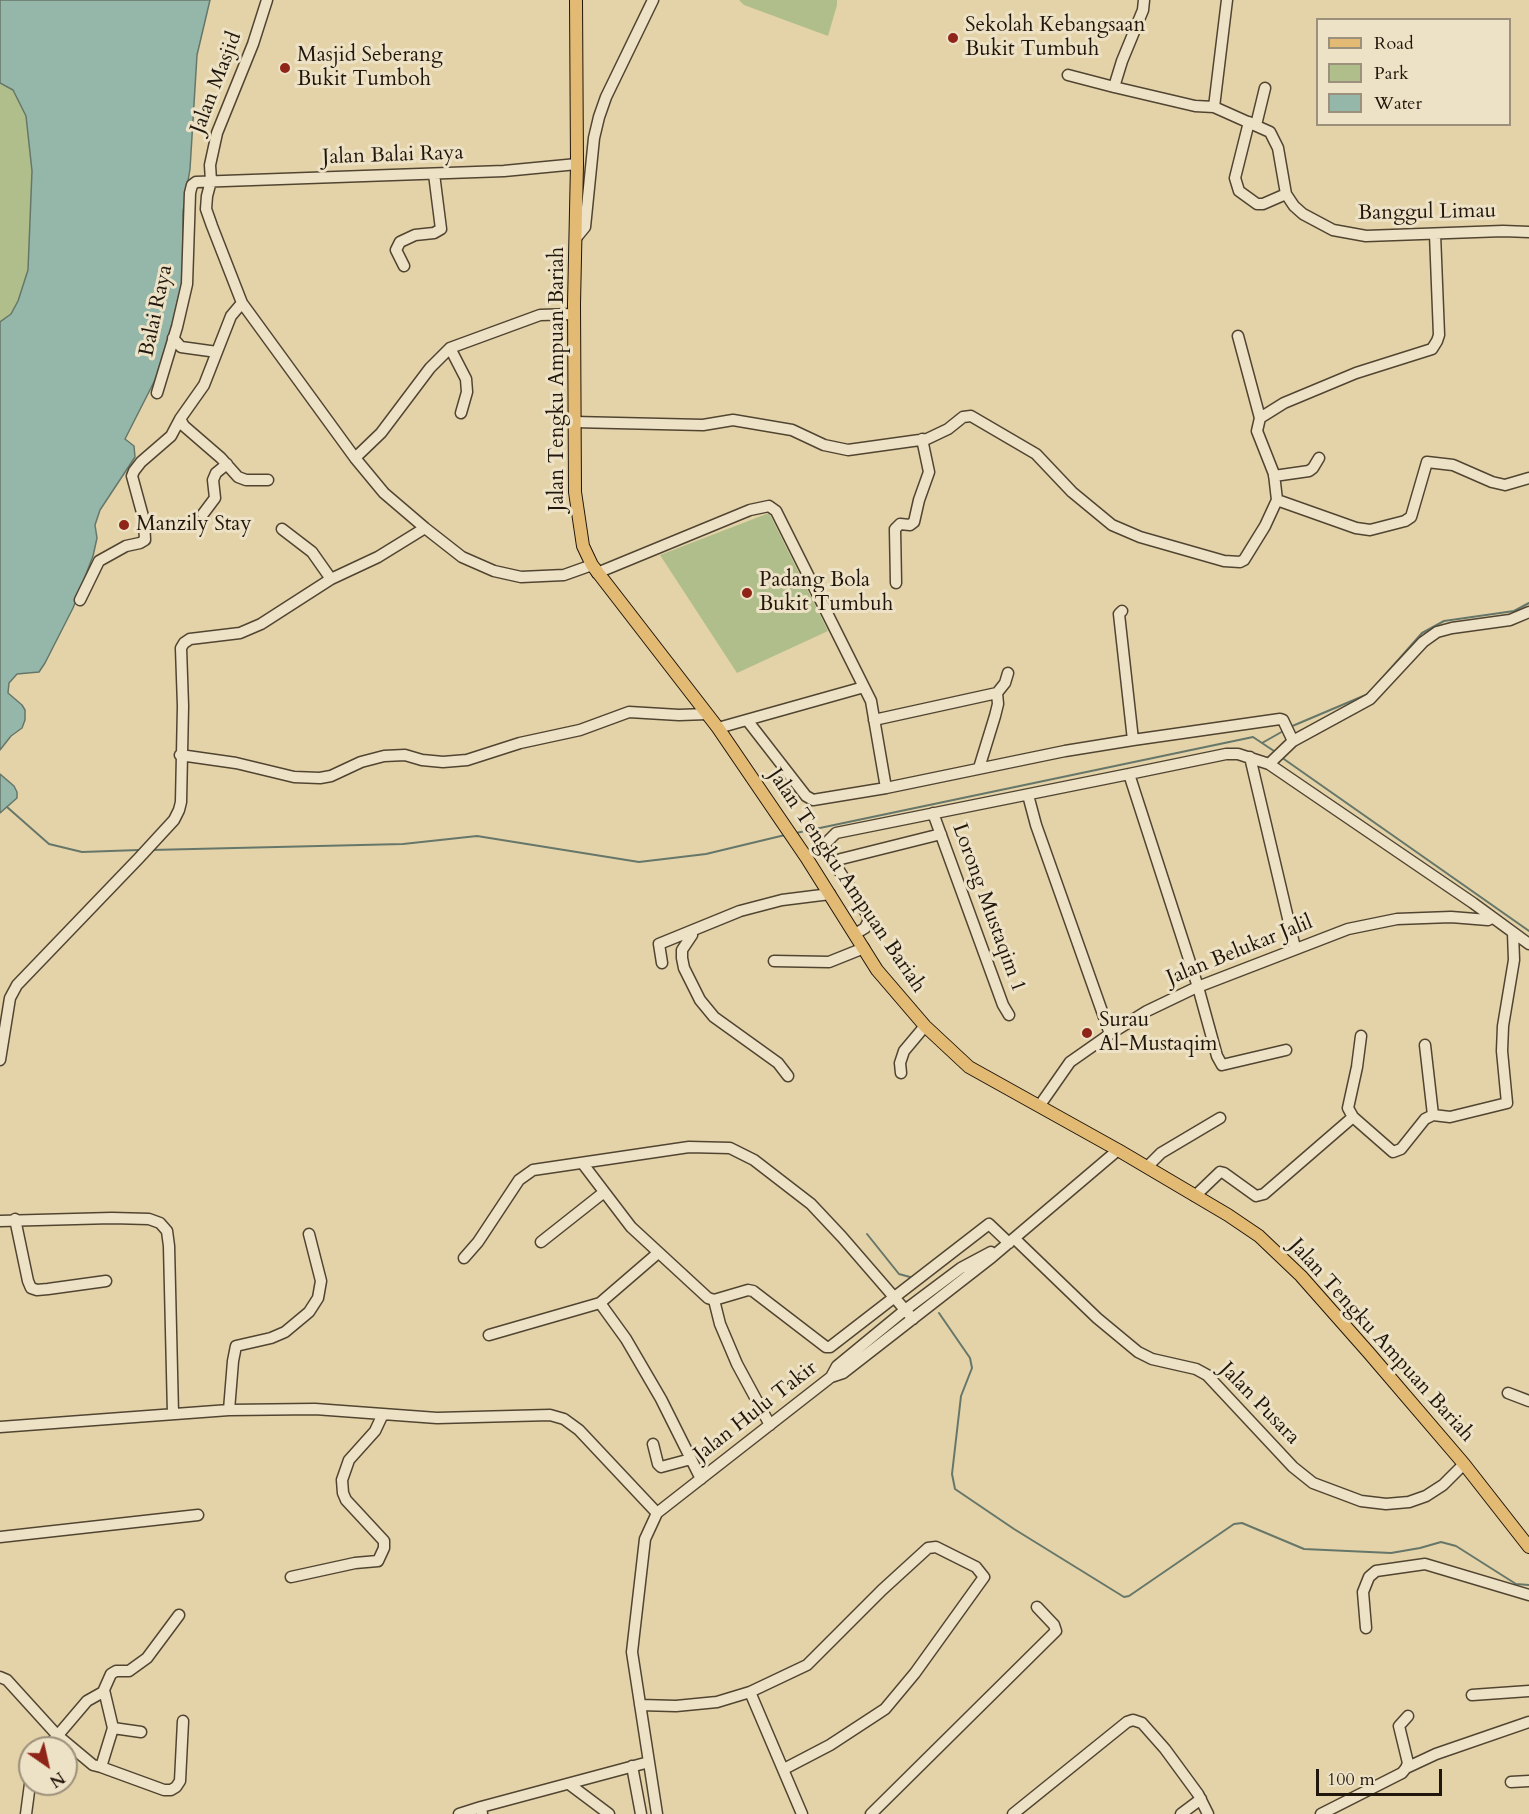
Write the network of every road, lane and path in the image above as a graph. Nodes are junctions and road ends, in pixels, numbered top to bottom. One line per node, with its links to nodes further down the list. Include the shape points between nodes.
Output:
1 (267, 0): 13 (street, Jalan Masjid, via 217,133)
2 (576, 0): 11 (main road, Jalan Tengku Ampuan Bariah)
3 (652, 0): 17 (street, via 599,117 585,227)
4 (1144, 0): 7 (street)
5 (1227, 0): 9 (street)
6 (1068, 75): 7 (street)
7 (1114, 87): 9 (street)
8 (1265, 88): 10 (street)
9 (1214, 107): 10 (street)
10 (1252, 123): 14 (street, via 1270,132 1275,140); 14 (street, via 1235,178 1239,191 1257,204)
11 (577, 164): 12 (street, Jalan Balai Raya); 17 (main road, Jalan Tengku Ampuan Bariah)
12 (434, 174): 13 (street, Jalan Balai Raya); 18 (street, via 441,229 400,242 396,250)
13 (211, 181): 19 (street, Jalan Masjid, via 206,209); 22 (street, Balai Raya, via 196,182 190,193 187,284)
14 (1286, 194): 16 (street, Banggul Limau, via 1303,214 1340,232 1366,236)
15 (1529, 232): 16 (street, Banggul Limau)
16 (1435, 234): 27 (street, via 1439,335 1432,349 1346,378 1284,403)
17 (576, 238): 20 (main road, Jalan Tengku Ampuan Bariah)
18 (404, 266)
19 (242, 303): 24 (street, via 231,316); 31 (street, Jalan Masjid)
20 (574, 314): 23 (street, via 540,315); 29 (main road, Jalan Tengku Ampuan Bariah)
21 (1238, 336): 27 (street)
22 (173, 338): 24 (street, via 181,347); 25 (street, Balai Raya)
23 (450, 348): 26 (street, via 466,379); 31 (street, via 381,433)
24 (217, 352): 28 (street, via 204,385)
25 (157, 393)
26 (461, 413)
27 (1260, 418): 34 (street, via 1257,431)
28 (180, 419): 33 (street); 44 (street, via 171,436 141,462 132,476 144,520 145,540 99,561)
29 (574, 422): 30 (street, via 704,425 733,420 792,430 824,445 848,450); 41 (main road, Jalan Tengku Ampuan Bariah, via 578,522 583,546)
30 (922, 440): 37 (street, via 948,429 967,415 976,417 1036,454 1072,492 1112,525 1224,561 1245,560); 43 (street, via 929,472 914,522 895,529)
31 (355, 458): 39 (street, Jalan Masjid, via 384,493)
32 (1319, 458): 34 (street, via 1309,471)
33 (226, 464): 36 (street, via 241,479); 38 (street, via 216,473 216,498)
34 (1274, 476): 37 (street)
35 (1529, 478): 37 (street, via 1505,485 1453,465 1427,462 1411,517 1370,530)
36 (268, 480)
37 (1277, 500)
38 (203, 514)
39 (425, 528): 41 (street, Jalan Masjid, via 462,556 494,571 521,577); 42 (street)
40 (282, 529): 42 (street, via 312,552)
41 (595, 569): 48 (street, Jalan Masjid, via 769,506 776,511); 50 (main road, Jalan Tengku Ampuan Bariah)
42 (331, 579): 56 (street, via 261,624 240,633 184,643)
43 (896, 583)
44 (80, 600)
45 (1122, 610): 55 (street, via 1119,614)
46 (1529, 612): 54 (street, via 1510,620 1437,632 1370,699)
47 (1008, 673): 49 (street)
48 (864, 687): 51 (street); 52 (street)
49 (997, 693): 52 (street); 59 (street, via 998,704)
50 (707, 714): 53 (main road, Jalan Tengku Ampuan Bariah); 56 (street, via 629,712 580,730 467,760 443,762 405,755 384,756 320,778 294,777)
51 (747, 720): 53 (street); 61 (street, via 813,800)
52 (874, 720): 61 (street)
53 (718, 729): 66 (main road, Jalan Tengku Ampuan Bariah)
54 (1292, 739): 55 (street, via 1280,719); 58 (street)
55 (1133, 740): 59 (street)
56 (180, 755): 77 (street, via 181,802 174,819)
57 (1250, 757): 58 (street); 60 (street, via 1226,754); 73 (street)
58 (1271, 762): 67 (street)
59 (979, 768): 61 (street)
60 (1129, 774): 62 (street); 76 (street)
61 (886, 788)
62 (1028, 795): 63 (street); 80 (street, via 1035,825)
63 (933, 813): 64 (street, Lorong Mustaqim 1); 65 (street, via 836,834 825,844)
64 (941, 834): 65 (street); 78 (street, Lorong Mustaqim 1)
65 (834, 863): 70 (street, via 868,916 865,928)
66 (830, 894): 68 (street, via 758,906); 70 (main road, Jalan Tengku Ampuan Bariah)
67 (1492, 918): 69 (street); 73 (street, Jalan Belukar Jalil, via 1397,919 1348,929)
68 (690, 932): 75 (street, via 659,944); 86 (street, via 682,958 700,1000 714,1017 778,1063)
69 (1513, 933): 71 (street); 88 (street, via 1514,960 1502,1051 1507,1103 1450,1117)
70 (855, 934): 72 (main road, Jalan Tengku Ampuan Bariah)
71 (1529, 944)
72 (864, 948): 74 (street, via 829,962); 79 (main road, Jalan Tengku Ampuan Bariah, via 877,970)
73 (1295, 948): 76 (street, Jalan Belukar Jalil)
74 (774, 961)
75 (662, 963)
76 (1198, 987): 80 (street, Jalan Belukar Jalil); 83 (street, via 1222,1065)
77 (5, 997): 84 (street)
78 (1009, 1015)
79 (925, 1026): 85 (street, via 904,1051); 87 (main road, Jalan Tengku Ampuan Bariah, via 969,1067)
80 (1110, 1034): 87 (street, Jalan Belukar Jalil, via 1071,1062)
81 (1361, 1036): 89 (street, via 1348,1108)
82 (1425, 1045): 88 (street)
83 (1286, 1050)
84 (0, 1060)
85 (901, 1073)
86 (788, 1076)
87 (1040, 1105): 91 (main road, Jalan Tengku Ampuan Bariah)
88 (1433, 1115): 89 (street, via 1425,1119 1401,1149 1393,1152)
89 (1353, 1117): 95 (street, via 1264,1194 1256,1196 1220,1172)
90 (1220, 1118): 93 (street, via 1161,1153)
91 (1118, 1150): 93 (main road, Jalan Tengku Ampuan Bariah); 99 (street, Jalan Hulu Takir)
92 (583, 1164): 94 (street); 103 (street, via 526,1173); 105 (street, via 688,1147 730,1148 754,1160 811,1204)
93 (1147, 1167): 95 (main road, Jalan Tengku Ampuan Bariah)
94 (603, 1193): 100 (street); 102 (street)
95 (1195, 1196): 121 (main road, Jalan Tengku Ampuan Bariah, via 1259,1236 1301,1276)
96 (15, 1220): 97 (street); 104 (street, via 31,1288); 115 (street, via 138,1219 160,1223 167,1231)
97 (0, 1221)
98 (309, 1234): 114 (street, via 321,1281 318,1298 309,1312 285,1332 236,1346)
99 (1012, 1241): 101 (street, Jalan Hulu Takir); 105 (street, Jalan Pusara, via 989,1224); 121 (street, Jalan Pusara, via 1138,1352 1207,1375 1293,1467 1313,1483 1361,1501 1409,1502 1443,1485)
100 (542, 1242)
101 (997, 1251): 108 (street, via 961,1268); 109 (street, Jalan Hulu Takir)
102 (658, 1253): 106 (street); 107 (street)
103 (464, 1258)
104 (106, 1281)
105 (894, 1298): 106 (street, via 830,1347 753,1291); 108 (street)
106 (714, 1300): 117 (street, via 736,1364)
107 (600, 1303): 110 (street); 120 (street, via 626,1339)
108 (905, 1310): 109 (street); 111 (street, via 837,1366)
109 (913, 1319): 111 (street, Jalan Hulu Takir)
110 (489, 1335)
111 (831, 1377): 117 (street, Jalan Hulu Takir)
112 (1508, 1393): 113 (street)
113 (1529, 1401)
114 (229, 1410): 115 (street); 116 (street, via 315,1409)
115 (173, 1414): 118 (street)
116 (383, 1414): 123 (street, via 437,1418 550,1415 564,1419); 127 (street, via 375,1431 349,1460 342,1480 346,1500 384,1541 378,1561)
117 (770, 1425): 122 (street, Jalan Hulu Takir)
118 (0, 1427)
119 (653, 1444): 120 (street, via 662,1467)
120 (691, 1459): 122 (street)
121 (1464, 1464): 126 (main road, Jalan Tengku Ampuan Bariah)
122 (701, 1479): 123 (street, Jalan Hulu Takir)
123 (657, 1513): 137 (street, Jalan Hulu Takir, via 645,1539 632,1652)
124 (198, 1515): 125 (street)
125 (0, 1537)
126 (1529, 1547)
127 (291, 1577)
128 (1529, 1595): 131 (street, via 1425,1564 1376,1571 1363,1592)
129 (1037, 1607): 162 (street, via 1056,1631)
130 (179, 1615): 133 (street, via 147,1658 129,1671 111,1674)
131 (1366, 1628)
132 (0, 1677): 143 (street)
133 (104, 1690): 141 (street); 143 (street, via 87,1701)
134 (1529, 1690): 136 (street)
135 (750, 1692): 137 (street, via 717,1702); 149 (street); 149 (street, via 807,1665 928,1548 936,1547 976,1567 984,1577 890,1704 830,1745)
136 (1472, 1695)
137 (640, 1705): 145 (street, Jalan Hulu Takir)
138 (1408, 1716): 148 (street, via 1399,1726)
139 (183, 1721): 147 (street, via 180,1781 171,1790)
140 (1529, 1722): 148 (street)
141 (113, 1728): 142 (street); 147 (street)
142 (141, 1732)
143 (57, 1736)
144 (78, 1754): 147 (street)
145 (649, 1762): 146 (street); 160 (street, Jalan Hulu Takir)
146 (633, 1766): 152 (street); 159 (street)
147 (101, 1767)
148 (1406, 1768): 166 (street)
149 (784, 1769): 161 (street)
150 (1529, 1781): 151 (street)
151 (1511, 1782)
152 (569, 1784): 155 (street); 158 (street)
153 (28, 1796): 156 (street)
154 (1201, 1799): 163 (street, via 1161,1744 1142,1723 1133,1720); 164 (street); 165 (street)
155 (482, 1811): 157 (street)
156 (26, 1814)
157 (459, 1814)
158 (609, 1814)
159 (641, 1814)
160 (657, 1814)
161 (802, 1814)
162 (871, 1814)
163 (1013, 1814)
164 (1181, 1814)
165 (1208, 1814)
166 (1321, 1814)

